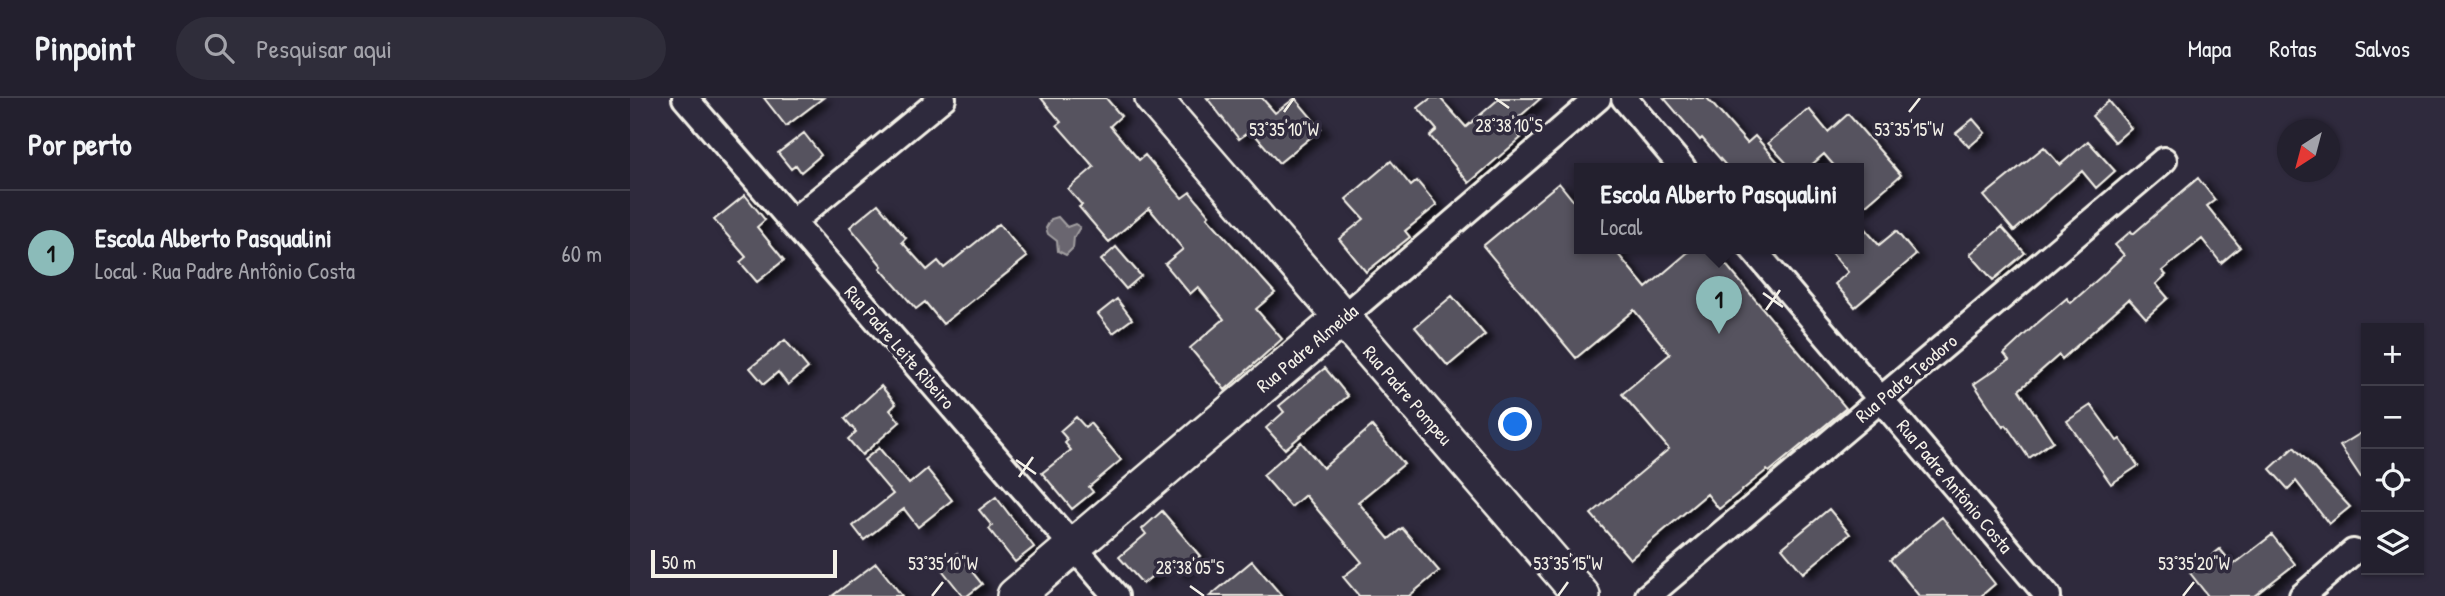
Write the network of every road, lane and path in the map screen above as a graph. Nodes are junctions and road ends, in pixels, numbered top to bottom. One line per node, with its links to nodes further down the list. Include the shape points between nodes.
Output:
1 (685, 98): 8 (street, Rua Padre Leite Ribeiro)
2 (943, 98): 8 (street)
3 (1153, 98): 10 (street, Rua Padre Pompeu)
4 (1598, 98): 10 (street, Rua Padre Almeida)
5 (1624, 98): 7 (street)
6 (2164, 160): 11 (street, Rua Padre Teodoro)
7 (1679, 163)
8 (792, 222): 12 (street, Rua Padre Leite Ribeiro)
9 (1757, 254): 11 (street, Rua Padre Antônio Costa)
10 (1342, 318): 12 (street, Rua Padre Almeida); 16 (street, Rua Padre Pompeu)
11 (1881, 399): 17 (street, Rua Padre Teodoro); 18 (street, Rua Padre Antônio Costa)
12 (1073, 547): 14 (street, Rua Padre Almeida); 15 (street, Rua Padre Leite Ribeiro)
13 (2353, 552): 19 (street)
14 (1016, 596)
15 (1116, 596)
16 (1582, 596)
17 (1648, 596)
18 (2048, 596)
19 (2302, 596)

